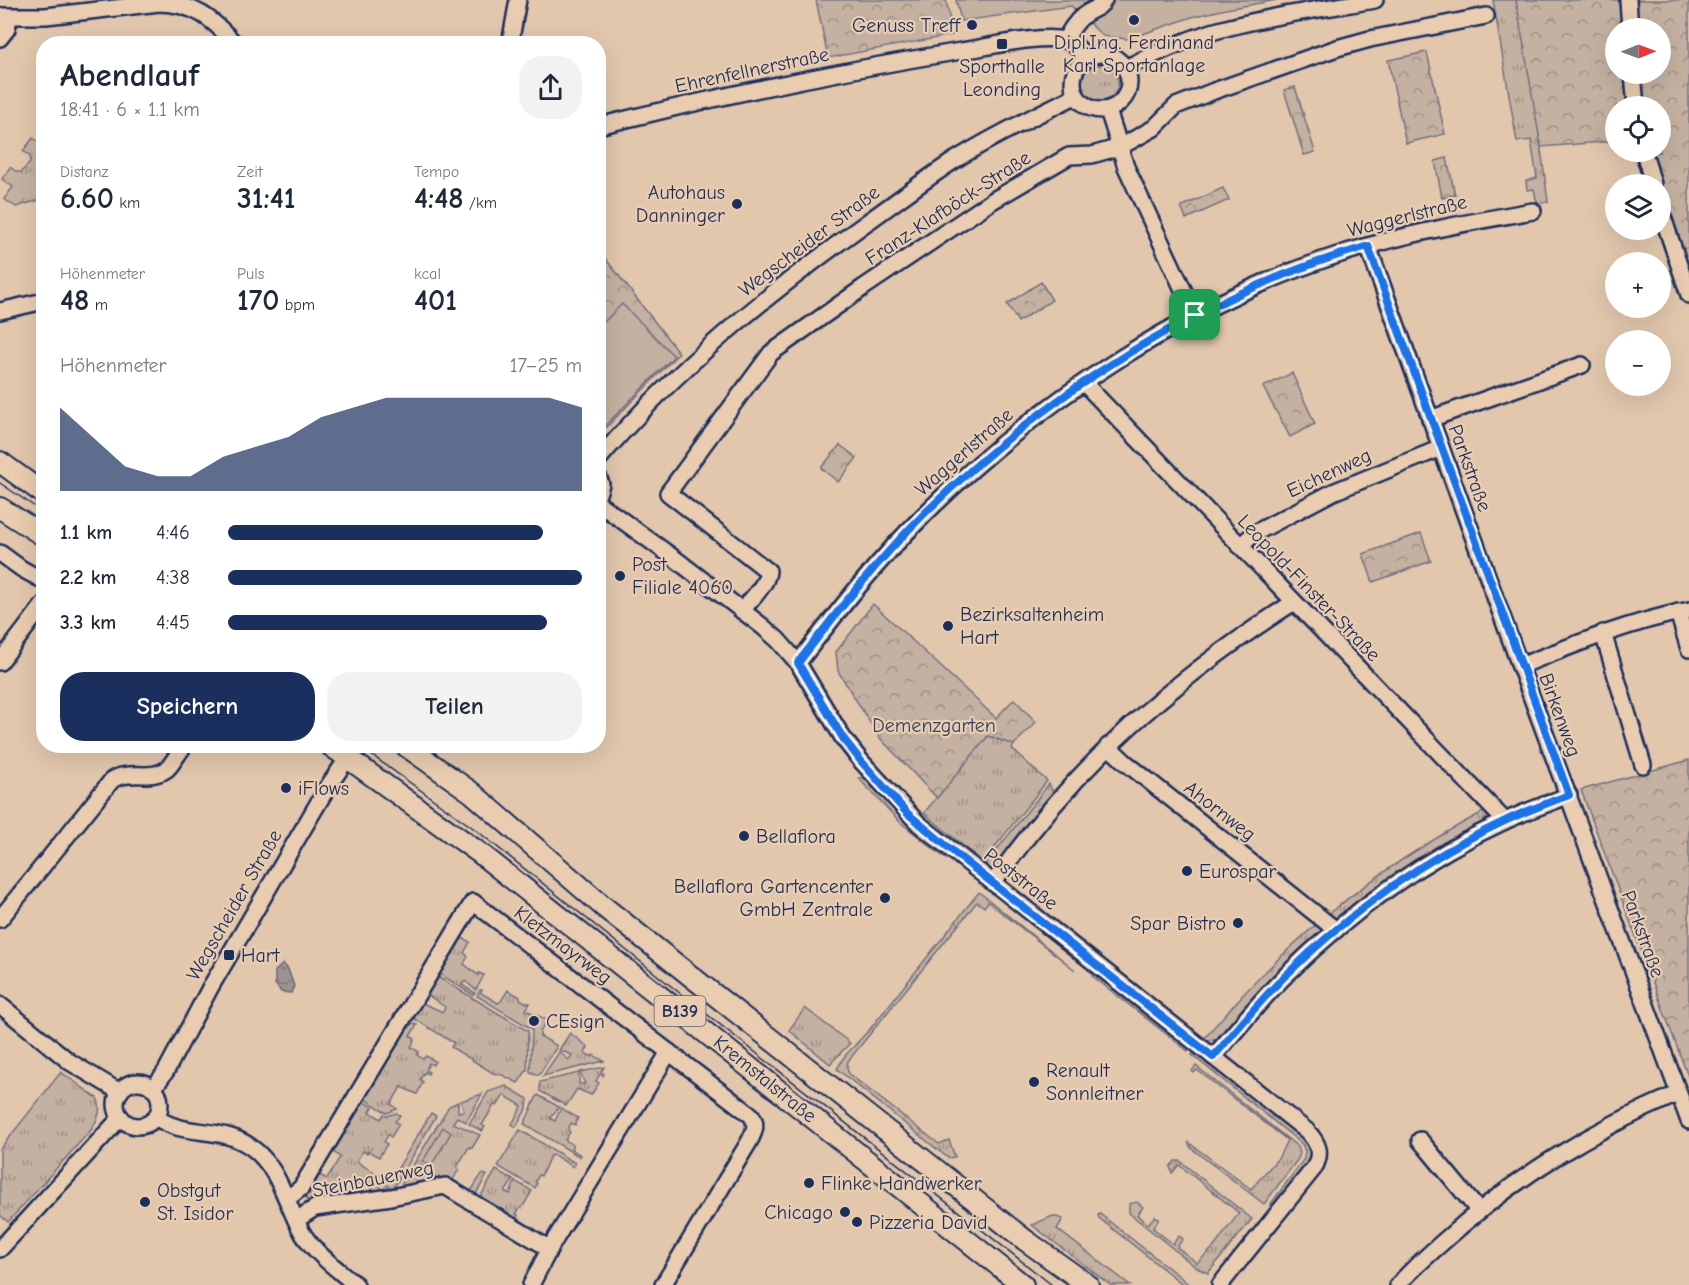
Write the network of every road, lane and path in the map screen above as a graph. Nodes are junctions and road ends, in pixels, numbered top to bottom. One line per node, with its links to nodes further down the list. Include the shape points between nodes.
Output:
1 (518, 0): 10 (street)
2 (1104, 0): 12 (street, via 1076,22)
3 (1375, 0): 14 (street, via 1282,15 1214,32)
4 (1628, 0): 8 (street)
5 (125, 3): 6 (street, via 46,16); 9 (street, via 178,3 208,17)
6 (4, 16): 11 (street, via 7,29)
7 (1486, 16): 18 (street, Franz-Klafböck-Straße, via 1370,39 1297,61 1176,106 1154,128)
8 (1629, 18)
9 (228, 36)
10 (511, 36)
11 (0, 38)
12 (1065, 40): 13 (street, via 1074,44); 17 (street, Ehrenfellnerstraße, via 1002,44 880,65)
13 (1085, 58): 14 (street, via 1112,56); 15 (street, via 1072,76)
14 (1125, 68): 16 (street, via 1127,94)
15 (1075, 96): 16 (street, via 1092,110); 30 (street, Wegscheider Straße, via 956,160 814,260 695,358)
16 (1108, 110): 18 (street)
17 (606, 124)
18 (1120, 147): 25 (street); 40 (street, Franz-Klafböck-Straße, via 1092,155 1069,156 992,201 771,353 668,493 768,571)
19 (1533, 211): 21 (street, Waggerlstraße, via 1428,230)
20 (1671, 240): 22 (street)
21 (1368, 246): 25 (street, Waggerlstraße, via 1264,284); 28 (street, Parkstraße)
22 (1689, 295)
23 (36, 303): 24 (street)
24 (0, 311)
25 (1195, 315): 27 (street, Waggerlstraße)
26 (1582, 365): 28 (street, Parkstraße)
27 (1084, 383): 36 (street, Leopold-Finster-Straße); 46 (street, Waggerlstraße, via 994,451 924,514 869,574)
28 (1430, 419): 29 (street, Parkstraße)
29 (1441, 448): 36 (street, Eichenweg, via 1333,492 1255,533); 47 (street, Parkstraße)
30 (606, 451)
31 (1, 462): 32 (main road)
32 (36, 488)
33 (0, 508): 35 (main road)
34 (606, 509): 40 (street, Poststraße)
35 (36, 531)
36 (1240, 546): 39 (street, Leopold-Finster-Straße)
37 (0, 553): 38 (street)
38 (36, 577)
39 (1294, 602): 48 (street, via 1207,661); 55 (street, Leopold-Finster-Straße)
40 (742, 611): 46 (street, Poststraße, via 778,640)
41 (1683, 611): 43 (street, Birkenweg); 44 (street, Birkenweg)
42 (36, 615): 45 (street)
43 (1603, 633): 47 (street, Birkenweg); 53 (street)
44 (1689, 649)
45 (0, 662)
46 (798, 663): 56 (street, Poststraße, via 843,738 884,787 919,824)
47 (1520, 666): 54 (street, Birkenweg)
48 (1108, 746): 56 (street, via 1065,791); 58 (street, Ahornweg)
49 (179, 753): 57 (street, via 161,772 125,774 112,780)
50 (351, 753): 62 (street, Wegscheider Straße)
51 (355, 753): 77 (main road, Kremstalstraße / B139)
52 (416, 753): 78 (main road, Kremstalstraße / B139, via 471,792 692,977 1025,1240)
53 (1643, 765)
54 (1569, 795): 55 (street); 64 (street, Parkstraße)
55 (1505, 821): 58 (street, via 1427,863)
56 (993, 883): 61 (street, Poststraße)
57 (0, 919)
58 (1336, 930): 61 (street, via 1282,979)
59 (0, 1005): 63 (street, via 69,1062)
60 (669, 1052): 69 (street, Kletzmayrweg, via 473,902 301,1188); 73 (street); 76 (street, Kletzmayrweg, via 751,1115 755,1125 749,1142)
61 (1213, 1057): 79 (street, Poststraße, via 1307,1131 1320,1151 1314,1168)
62 (153, 1089): 63 (street, via 140,1082 131,1083); 66 (street, via 160,1102)
63 (120, 1092): 65 (street, via 117,1106)
64 (1678, 1093): 67 (street, Parkstraße); 70 (street, via 1574,1144)
65 (121, 1117): 66 (street, via 136,1126); 72 (street)
66 (156, 1117): 69 (street, via 183,1129 226,1134 250,1147 271,1168)
67 (1689, 1121)
68 (1420, 1140): 70 (street)
69 (287, 1199): 71 (street)
70 (1478, 1210): 80 (street)
71 (296, 1220): 73 (street, Steinbauerweg, via 315,1208 446,1186); 74 (street, via 318,1252)
72 (0, 1249)
73 (550, 1249): 75 (street)
74 (356, 1285)
75 (531, 1285)
76 (663, 1285)
77 (1023, 1285)
78 (1088, 1285)
79 (1220, 1285)
80 (1398, 1285)

